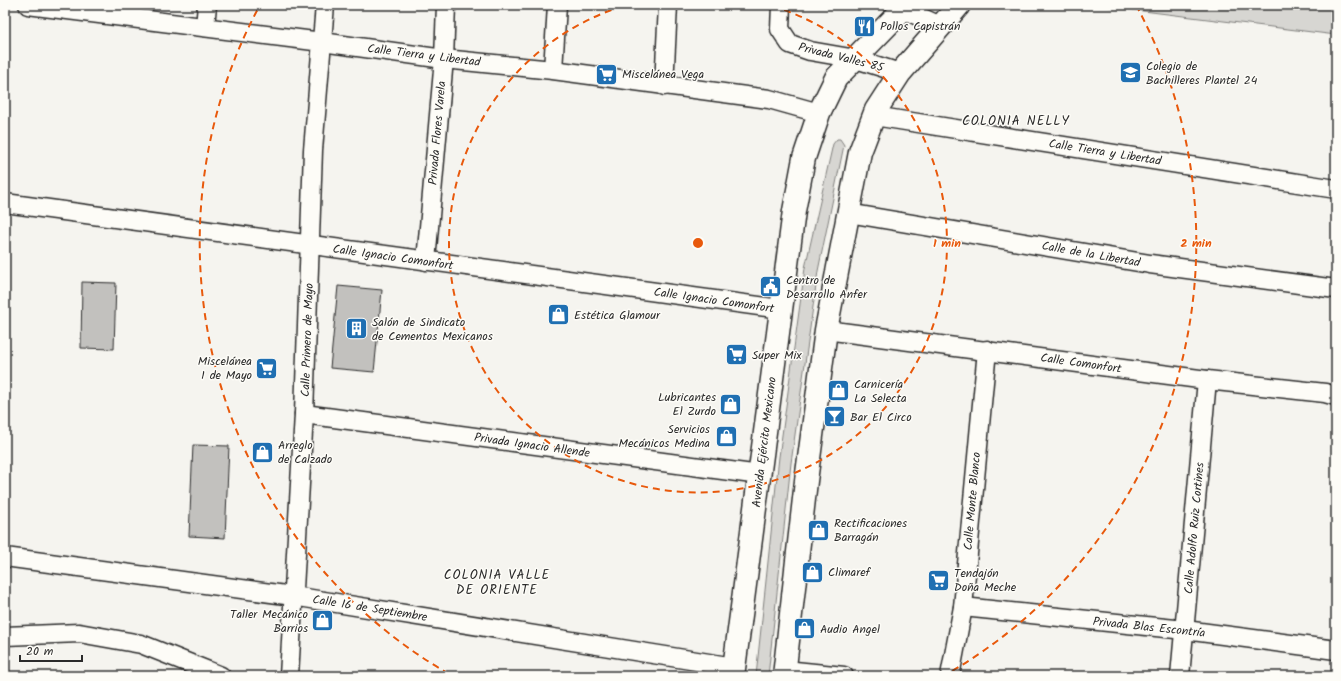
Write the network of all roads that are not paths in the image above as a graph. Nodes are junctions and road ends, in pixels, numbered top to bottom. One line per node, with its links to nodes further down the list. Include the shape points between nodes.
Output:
1 (28, 5): 11 (street, Calle Tierra y Libertad)
2 (207, 5): 11 (street)
3 (324, 5): 12 (street, Calle Primero de Mayo)
4 (446, 5): 13 (street, Privada Flores Varela)
5 (557, 5): 15 (street)
6 (668, 5): 17 (street)
7 (781, 5): 14 (street, Privada Valles 85, via 780,30 790,44 810,51)
8 (959, 5): 10 (main road)
9 (904, 6): 10 (street); 14 (main road, Avenida Ejército Mexicano)
10 (940, 26): 16 (main road)
11 (205, 27): 12 (street, Calle Tierra y Libertad)
12 (322, 42): 13 (street, Calle Tierra y Libertad); 23 (street, Calle Primero de Mayo, via 313,150)
13 (444, 59): 15 (street, Calle Tierra y Libertad); 24 (street, Privada Flores Varela)
14 (856, 59): 16 (street, Privada Valles 85); 18 (main road, Avenida Ejército Mexicano, via 836,78)
15 (553, 70): 17 (street, Calle Tierra y Libertad)
16 (900, 73): 19 (main road)
17 (664, 86): 18 (street, Calle Tierra y Libertad, via 769,99)
18 (819, 112): 26 (main road, Avenida Ejército Mexicano, via 804,158)
19 (874, 116): 20 (street, Calle Tierra y Libertad); 22 (main road, via 860,152)
20 (1336, 188)
21 (5, 203): 23 (street, Calle Ignacio Comonfort)
22 (848, 213): 25 (street, Calle de la Libertad, via 1150,264); 27 (main road)
23 (310, 246): 24 (street, Calle Ignacio Comonfort); 31 (street, Calle Primero de Mayo)
24 (426, 261): 26 (street, Calle Ignacio Comonfort)
25 (1336, 289)
26 (781, 309): 32 (main road, Avenida Ejército Mexicano)
27 (826, 330): 28 (street, Calle Comonfort); 40 (main road)
28 (987, 350): 29 (street, Calle Comonfort); 35 (street, Calle Monte Blanco)
29 (1207, 380): 30 (street, Calle Comonfort); 36 (street, Calle Adolfo Ruiz Cortines)
30 (1336, 396)
31 (304, 414): 32 (street, Privada Ignacio Allende); 34 (street, Calle Primero de Mayo)
32 (760, 475): 39 (main road, Avenida Ejército Mexicano)
33 (5, 558): 34 (street, Calle 16 de Septiembre)
34 (293, 596): 39 (street, Calle 16 de Septiembre); 42 (street, Calle Primero de Mayo)
35 (963, 607): 36 (street, Privada Blas Escontría); 44 (street, Calle Monte Blanco)
36 (1185, 630): 38 (street, Privada Blas Escontría); 45 (street, Calle Adolfo Ruiz Cortines)
37 (5, 636): 41 (street, via 79,633 140,644)
38 (1336, 650)
39 (733, 672)
40 (784, 673): 43 (street)
41 (221, 676)
42 (289, 676)
43 (844, 676)
44 (950, 676)
45 (1180, 676)

